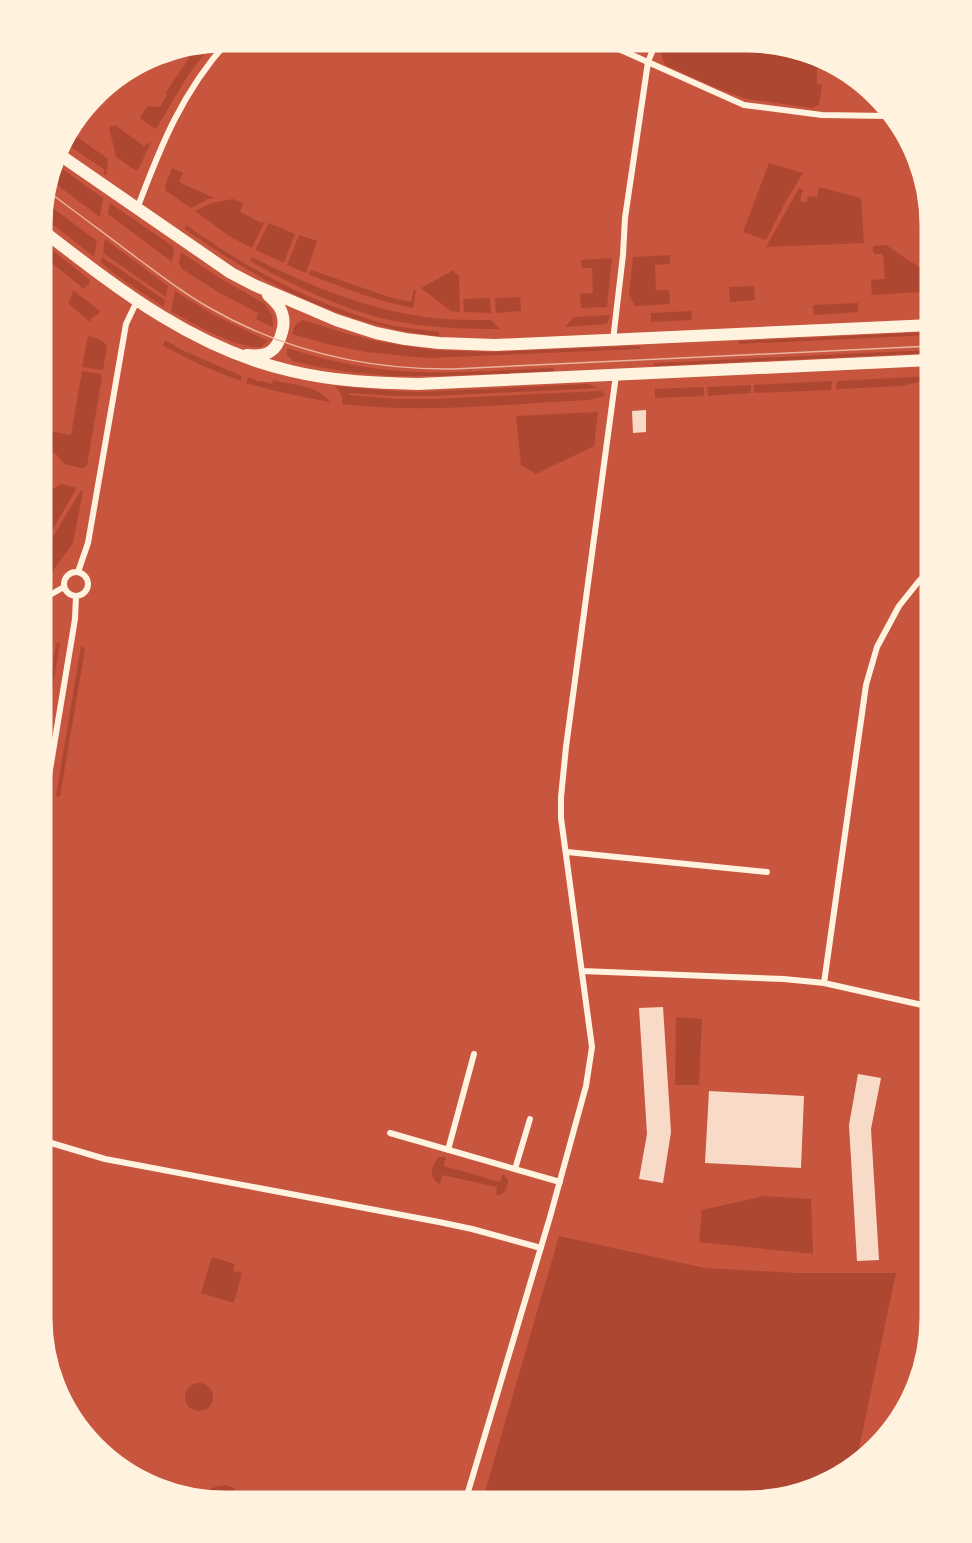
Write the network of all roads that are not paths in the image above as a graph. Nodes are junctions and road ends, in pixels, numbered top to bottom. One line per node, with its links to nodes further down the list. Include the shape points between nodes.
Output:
1 (219, 51): 7 (street, via 177,111)
2 (623, 51): 4 (street)
3 (652, 51): 4 (street)
4 (648, 62): 5 (street, via 744,105 822,115); 12 (street, via 625,218)
5 (882, 116)
6 (64, 158): 7 (main road)
7 (136, 209): 9 (main road)
8 (51, 237): 10 (main road)
9 (254, 285): 12 (main road, via 350,325 423,342 495,345); 13 (main road, via 282,312 279,341 264,355)
10 (137, 301): 13 (main road, via 165,320); 16 (street, via 126,324 88,543)
11 (921, 326): 12 (main road)
12 (613, 340)
13 (228, 351): 15 (main road, via 290,371 377,383)
14 (921, 361): 15 (main road)
15 (616, 375): 22 (street, via 561,797)
16 (78, 572): 18 (street, via 66,576); 20 (street, via 85,575 88,586)
17 (921, 578): 25 (street, via 899,606 877,647 866,685)
18 (64, 587): 19 (street); 20 (street)
19 (51, 595)
20 (76, 596): 21 (street)
21 (51, 764)
22 (567, 852): 23 (street); 24 (street)
23 (767, 872)
24 (582, 971): 25 (street); 33 (street, via 592,1047 586,1086)
25 (824, 983): 26 (street)
26 (921, 1005)
27 (474, 1054): 31 (street)
28 (530, 1119): 32 (street)
29 (390, 1132): 31 (street)
30 (51, 1143): 34 (street, via 105,1159 439,1222)
31 (448, 1150): 32 (street)
32 (515, 1169): 33 (street)
33 (560, 1182): 34 (street)
34 (541, 1248): 35 (street)
35 (468, 1492)

